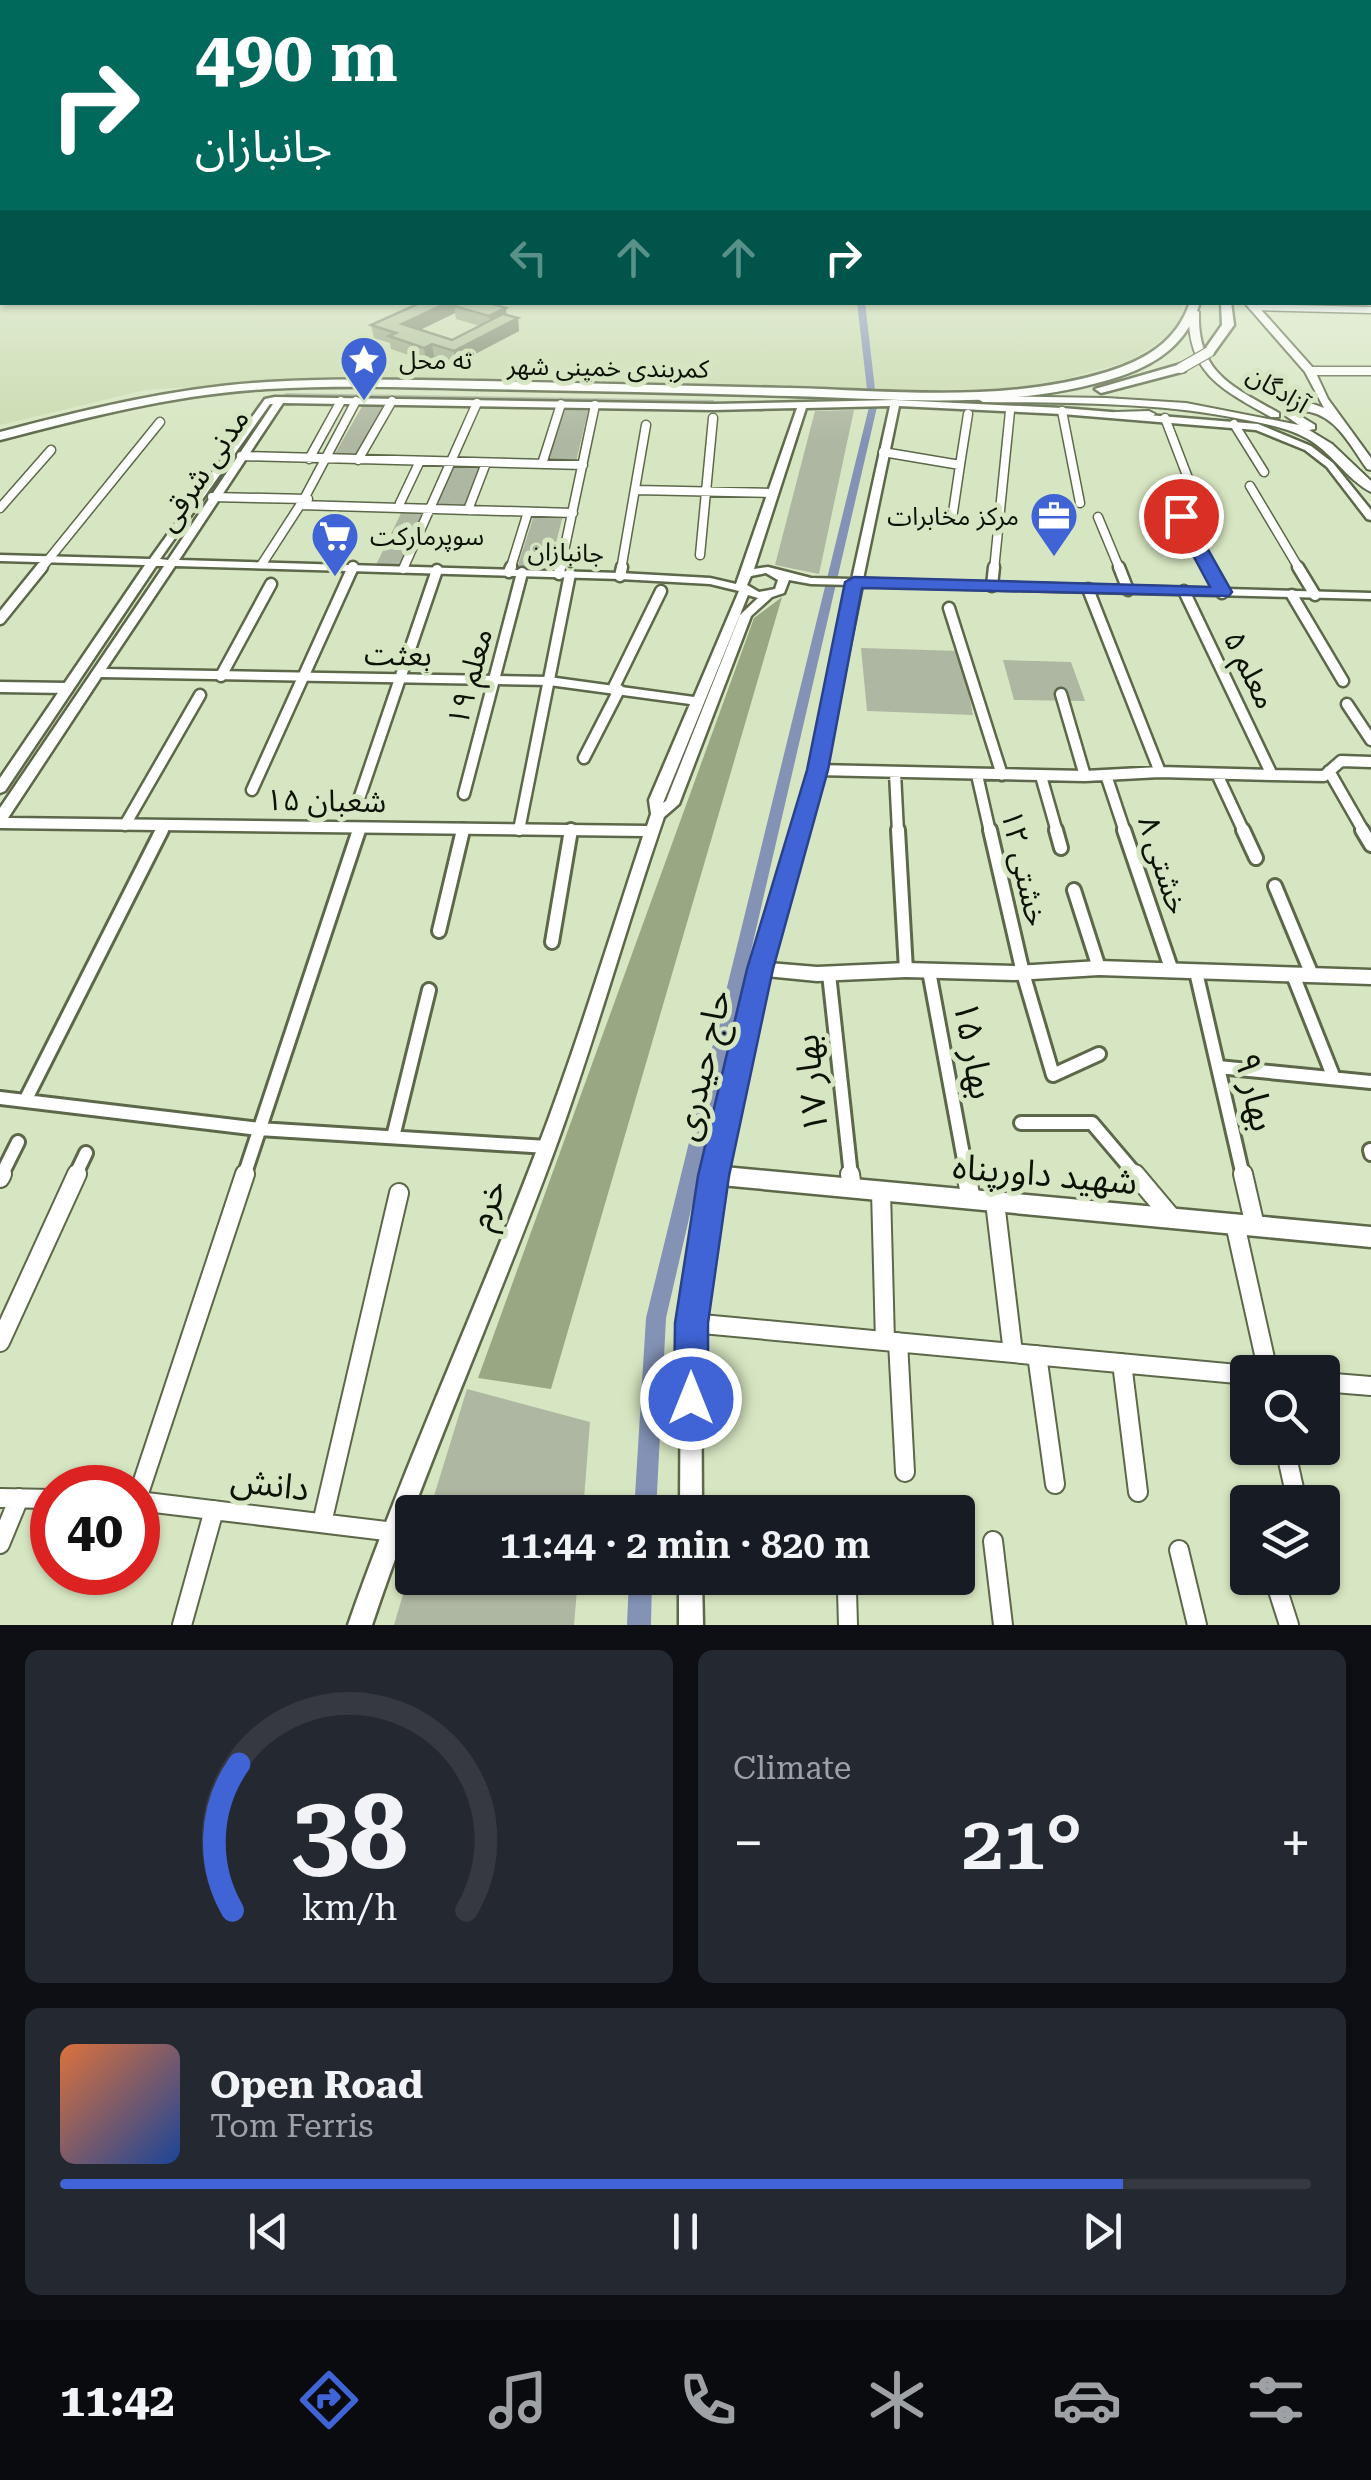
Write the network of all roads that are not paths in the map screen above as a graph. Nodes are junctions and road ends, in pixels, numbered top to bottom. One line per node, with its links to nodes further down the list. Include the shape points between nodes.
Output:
1 (1226, 305): 9 (highway, کمربندی خمینی شهر, bridge, via 1228,325 1208,352 1182,368 1112,388)
2 (1250, 305): 4 (street); 6 (main road, آزادگان)
3 (1195, 307): 7 (main road, آزادگان, via 1195,354); 8 (highway, کمربندی خمینی شهر, via 1178,339 1163,350 1096,379 1004,393)
4 (1371, 310)
5 (1371, 370): 6 (street)
6 (1312, 376): 7 (main road, via 1312,393 1290,400); 24 (main road, آزادگان)
7 (1228, 386): 29 (main road, آزادگان)
8 (887, 399): 9 (highway, کمربندی خمینی شهر); 17 (street); 18 (street); 30 (highway, کمربندی خمینی شهر, via 271,389 161,402); 32 (street, حاج حیدری)
9 (983, 399): 28 (main road, via 1179,404)
10 (275, 400): 11 (street); 34 (street, مدنی شرقی); 70 (street, مدنی شرقی)
11 (342, 401): 12 (street); 35 (street)
12 (356, 401): 13 (street); 36 (street)
13 (392, 401): 14 (street); 37 (street)
14 (478, 402): 15 (street); 39 (street)
15 (560, 404): 16 (street); 41 (street)
16 (595, 405): 17 (street); 42 (street)
17 (802, 407): 51 (street, خرم)
18 (1062, 411): 21 (street); 56 (street)
19 (1010, 412): 85 (street)
20 (968, 414): 44 (street)
21 (1114, 416): 23 (street); 28 (main road, via 1210,413)
22 (713, 418): 50 (street)
23 (1165, 418): 26 (street); 53 (street)
24 (1336, 418): 33 (main road, آزادگان); 46 (main road, via 1304,405 1290,412 1338,447)
25 (160, 422): 69 (street)
26 (1234, 424): 45 (street); 64 (street, via 1258,426 1308,448)
27 (646, 425): 49 (street)
28 (1286, 426): 29 (main road)
29 (1306, 433): 46 (main road, آزادگان)
30 (0, 439)
31 (51, 450): 58 (street)
32 (884, 452): 44 (street); 83 (street, حاج حیدری)
33 (1366, 452): 43 (main road, آزادگان)
34 (241, 456): 35 (street); 52 (street, مدنی شرقی)
35 (309, 459): 36 (street)
36 (326, 460): 37 (street); 54 (street)
37 (358, 460): 38 (street)
38 (420, 462): 39 (street); 55 (street)
39 (450, 462): 40 (street); 57 (street)
40 (486, 463): 41 (street); 59 (street)
41 (542, 464): 42 (street)
42 (583, 465): 61 (street)
43 (1371, 466)
44 (959, 468): 65 (street)
45 (1264, 472)
46 (1359, 475): 48 (main road, آزادگان)
47 (1250, 486): 93 (street)
48 (1371, 488)
49 (636, 490): 50 (street); 80 (street)
50 (707, 492): 51 (street); 67 (street)
51 (772, 493): 66 (street, خرم)
52 (212, 497): 54 (street); 71 (street, مدنی شرقی)
53 (1196, 499)
54 (302, 502): 55 (street); 57 (street); 72 (street)
55 (400, 503): 57 (street)
56 (1080, 504)
57 (430, 506): 59 (street); 74 (street)
58 (0, 508)
59 (468, 510): 60 (street)
60 (528, 512): 61 (street); 76 (street)
61 (573, 513): 79 (street)
62 (1181, 516): 90 (street)
63 (1098, 517): 87 (street)
64 (1371, 518)
65 (952, 520)
66 (757, 551): 77 (street); 81 (street, خرم)
67 (700, 555)
68 (0, 558): 69 (street, جانبازان)
69 (49, 559): 70 (street, جانبازان); 97 (street)
70 (153, 562): 71 (street, جانبازان); 106 (street, مدنی شرقی)
71 (171, 562): 72 (street, جانبازان); 98 (street, مدنی شرقی)
72 (262, 564): 73 (street, جانبازان)
73 (353, 567): 74 (street, جانبازان); 100 (street)
74 (403, 569): 75 (street, جانبازان)
75 (437, 570): 76 (street, جانبازان); 101 (street)
76 (508, 572): 78 (street, جانبازان)
77 (773, 572): 81 (street); 82 (street); 91 (street, via 785,584)
78 (522, 573): 79 (street, جانبازان); 102 (street, معلم ۱۹)
79 (565, 574): 80 (street, جانبازان); 103 (street)
80 (620, 576): 81 (street, جانبازان)
81 (745, 581): 91 (street, جانبازان); 96 (street, خرم)
82 (811, 581): 83 (street); 91 (street)
83 (854, 582): 85 (street); 115 (street, حاج حیدری)
84 (270, 584): 99 (street)
85 (992, 586): 86 (street)
86 (1088, 588): 87 (street); 118 (street)
87 (1128, 590): 89 (street)
88 (660, 592): 107 (street)
89 (1184, 592): 90 (street); 119 (street, معلم ۵)
90 (1222, 592): 92 (street)
91 (774, 593): 96 (street, خرم)
92 (1292, 594): 93 (street); 104 (street)
93 (1314, 595): 94 (street)
94 (1371, 596)
95 (949, 608): 122 (street)
96 (740, 614): 110 (street, خرم); 131 (street, خرم, via 672,804)
97 (0, 619)
98 (97, 673): 99 (street, بعثت); 130 (street, مدنی شرقی)
99 (220, 676): 100 (street, بعثت)
100 (302, 678): 101 (street, بعثت); 127 (street)
101 (396, 680): 102 (street, بعثت); 129 (street)
102 (496, 681): 103 (street, بعثت); 128 (street, معلم ۱۹)
103 (549, 681): 107 (street, بعثت); 136 (street)
104 (1343, 681)
105 (0, 687): 106 (street)
106 (68, 688): 126 (street, مدنی شرقی)
107 (616, 690): 110 (street, بعثت); 113 (street)
108 (1061, 694): 125 (street)
109 (200, 695): 132 (street)
110 (697, 701): 131 (street, خرم, via 656,800)
111 (1347, 704): 112 (street)
112 (1371, 740)
113 (584, 758)
114 (1371, 762): 116 (street, via 1341,761)
115 (818, 770): 117 (street); 146 (street, حاج حیدری)
116 (1329, 771): 119 (street); 138 (street)
117 (895, 772): 120 (street); 147 (street)
118 (1160, 772): 121 (street); 123 (street)
119 (1272, 773): 121 (street)
120 (977, 774): 122 (street); 151 (street, خشتی ۱۲)
121 (1217, 774): 140 (street)
122 (1002, 775): 124 (street)
123 (1106, 775): 125 (street); 149 (street, خشتی ۸)
124 (1040, 776): 125 (street); 139 (street)
125 (1084, 776)
126 (0, 788)
127 (252, 790)
128 (464, 794)
129 (360, 796)
130 (0, 821): 132 (street, ۱۵ شعبان)
131 (655, 822): 137 (street, ۱۵ شعبان); 167 (street, خرم)
132 (126, 825): 133 (street, ۱۵ شعبان)
133 (164, 826): 134 (street, ۱۵ شعبان); 162 (street)
134 (358, 829): 135 (street, ۱۵ شعبان); 164 (street)
135 (464, 830): 136 (street, ۱۵ شعبان); 143 (street)
136 (519, 830): 137 (street, ۱۵ شعبان)
137 (571, 830): 144 (street)
138 (1371, 843)
139 (1061, 848)
140 (1256, 858)
141 (1275, 886): 154 (street)
142 (1074, 890): 145 (street)
143 (439, 931)
144 (552, 942)
145 (1099, 968): 149 (street); 151 (street)
146 (760, 969): 152 (street); 169 (street, حاج حیدری)
147 (906, 970): 148 (street); 152 (street)
148 (929, 971): 151 (street); 174 (street, بهار ۱۵)
149 (1172, 971): 150 (street)
150 (1196, 972): 153 (street); 158 (street, بهار ۹)
151 (1022, 973): 157 (street, خشتی ۱۲, via 1053,1074)
152 (829, 974): 171 (street, بهار ۱۷)
153 (1293, 975): 154 (street); 159 (street)
154 (1312, 975): 155 (street)
155 (1371, 977)
156 (430, 990): 165 (street)
157 (1099, 1054)
158 (1218, 1067): 159 (street); 177 (street, بهار ۹)
159 (1334, 1078): 160 (street)
160 (1371, 1082)
161 (0, 1098): 162 (street)
162 (25, 1101): 164 (street)
163 (1022, 1122): 176 (street, via 1092,1122)
164 (259, 1129): 165 (street); 189 (street)
165 (393, 1137): 167 (street)
166 (18, 1142): 170 (street)
167 (547, 1147): 198 (street, خرم)
168 (86, 1152): 181 (street)
169 (714, 1176): 171 (street, شهید داورپناه); 179 (street, حاج حیدری)
170 (0, 1178)
171 (852, 1188): 172 (street, شهید داورپناه)
172 (881, 1191): 174 (street, شهید داورپناه); 180 (street)
173 (399, 1193): 197 (street)
174 (971, 1199): 175 (street, شهید داورپناه)
175 (995, 1202): 176 (street, شهید داورپناه); 182 (street)
176 (1172, 1218): 177 (street, شهید داورپناه)
177 (1245, 1225): 178 (street, شهید داورپناه); 184 (street, بهار ۹)
178 (1371, 1237)
179 (691, 1323): 180 (street); 193 (street, حاج حیدری)
180 (891, 1341): 182 (street); 190 (street)
181 (0, 1342)
182 (1013, 1353): 183 (street)
183 (1037, 1355): 185 (street); 191 (street)
184 (1265, 1355)
185 (1122, 1363): 186 (street); 192 (street)
186 (1230, 1373)
187 (1340, 1383): 188 (street)
188 (1371, 1386)
189 (149, 1465)
190 (905, 1472)
191 (1056, 1484)
192 (1138, 1492)
193 (691, 1495)
194 (10, 1498): 200 (street)
195 (160, 1502): 196 (street, دانش)
196 (214, 1510): 197 (street, دانش); 206 (street)
197 (322, 1523): 198 (street, دانش)
198 (394, 1532): 205 (street, خرم)
199 (993, 1541): 209 (street)
200 (0, 1544)
201 (1179, 1550): 210 (street)
202 (691, 1595): 207 (street)
203 (847, 1595): 208 (street)
204 (1279, 1595): 211 (street)
205 (361, 1621)
206 (182, 1625)
207 (690, 1625)
208 (848, 1625)
209 (1003, 1625)
210 (1198, 1625)
211 (1289, 1625)

